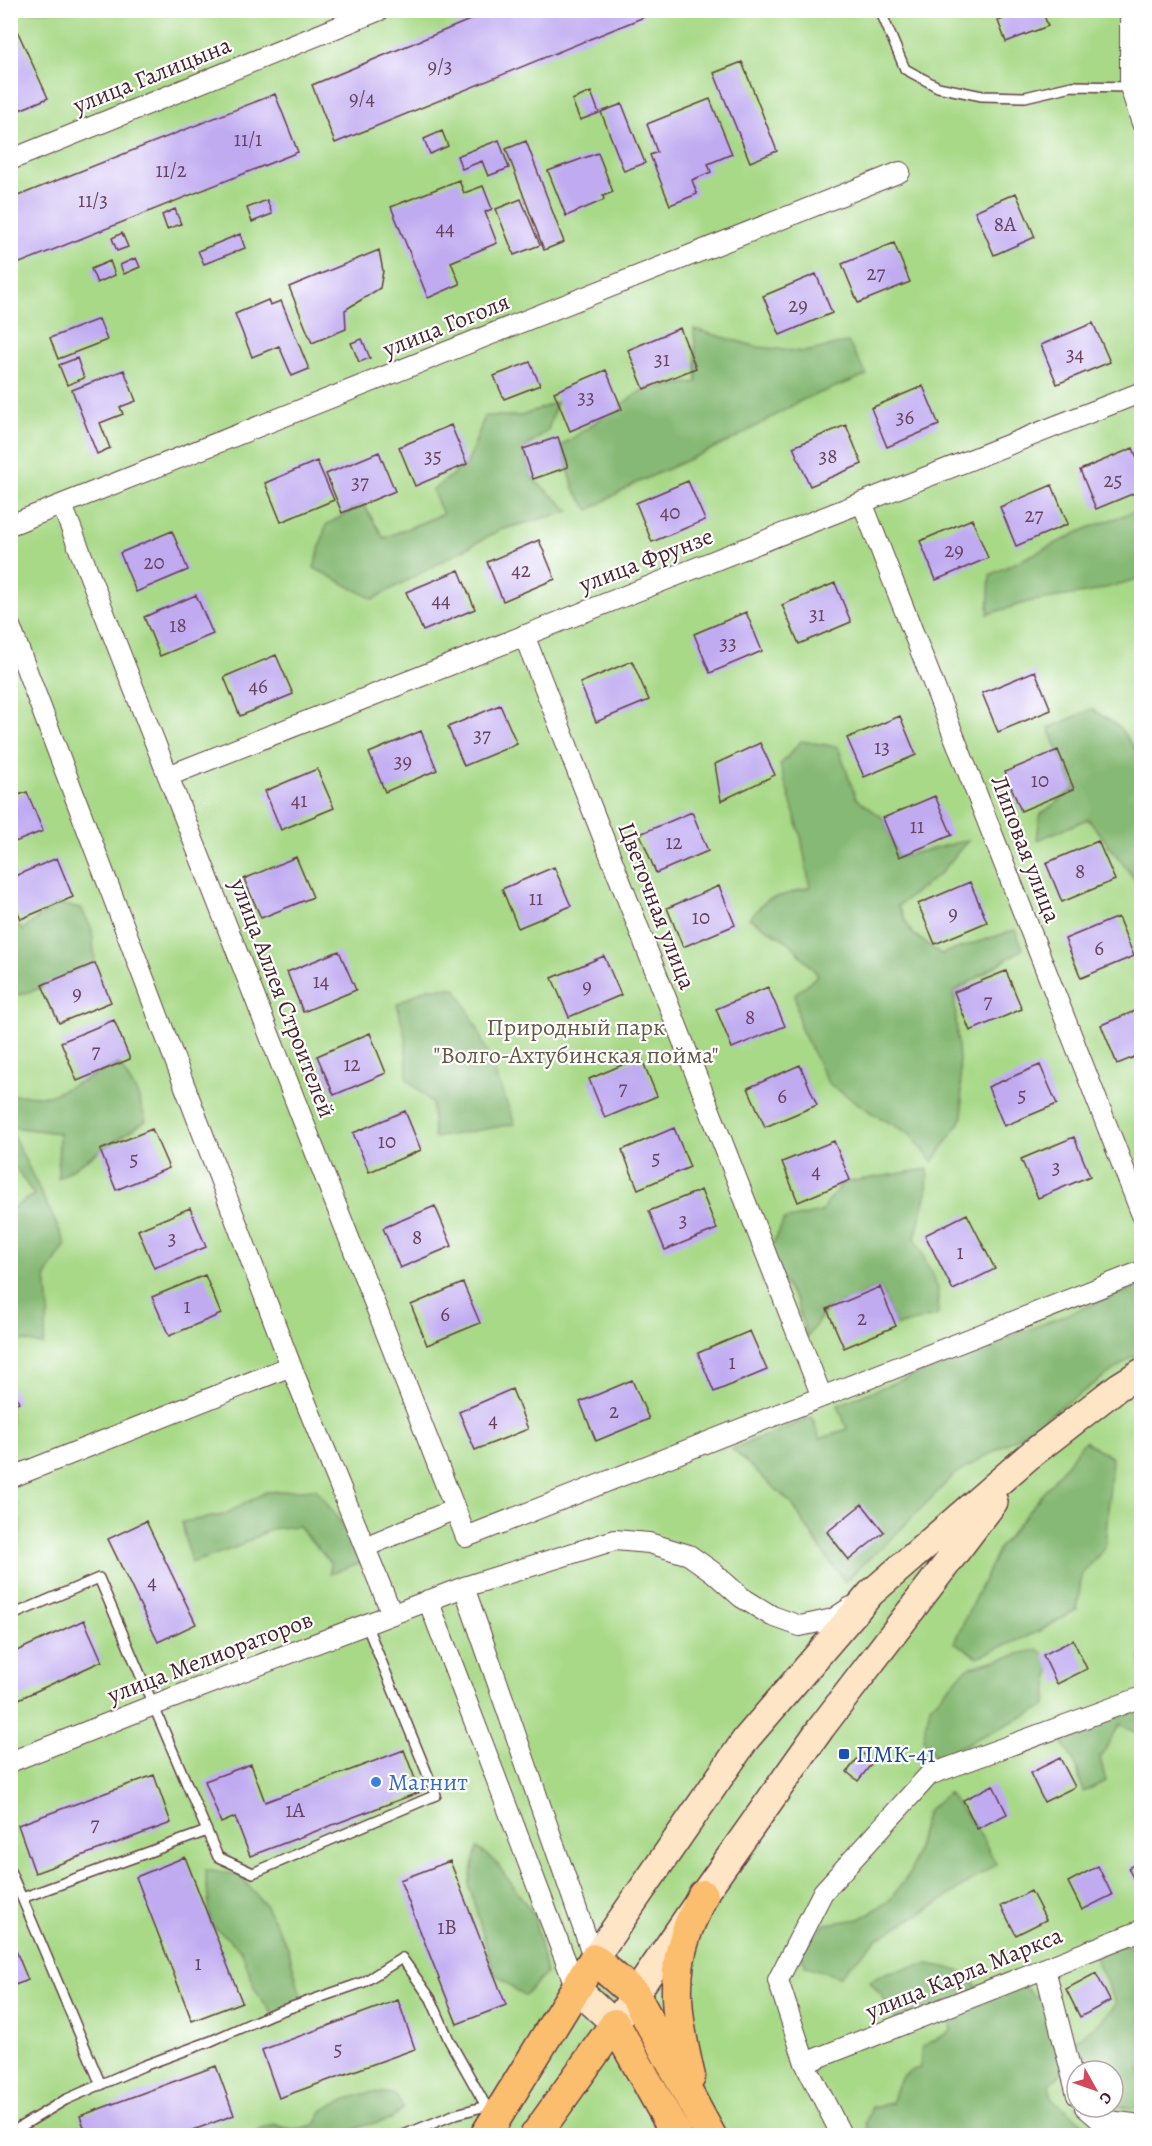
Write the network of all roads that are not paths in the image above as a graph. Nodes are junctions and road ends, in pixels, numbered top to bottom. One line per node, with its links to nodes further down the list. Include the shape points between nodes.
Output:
1 (380, 10): 6 (street, улица Галицына)
2 (880, 10): 4 (lane, via 904,69 938,87 982,96 1025,97 1072,87)
3 (1130, 10): 4 (street)
4 (1130, 87): 5 (street)
5 (1142, 123)
6 (10, 160)
7 (900, 172): 10 (street, улица Гоголя)
8 (1142, 392): 9 (street, улица Фрунзе)
9 (862, 502): 13 (street, улица Фрунзе); 15 (street, Липовая улица)
10 (62, 505): 11 (street, улица Гоголя); 14 (street, улица Аллея Строителей)
11 (10, 525)
12 (10, 626): 17 (street)
13 (524, 635): 14 (street, улица Фрунзе); 19 (street, Цветочная улица)
14 (168, 776): 22 (street, улица Аллея Строителей)
15 (1142, 1215)
16 (1142, 1271): 19 (street)
17 (291, 1366): 21 (street); 23 (street)
18 (1142, 1372): 20 (street)
19 (822, 1397): 22 (street, улица Аллея Строителей, via 466,1537)
20 (1029, 1456): 25 (street); 35 (street, via 821,1728)
21 (10, 1478)
22 (455, 1509): 23 (street)
23 (365, 1547): 27 (street)
24 (464, 1587): 25 (street, улица Мелиораторов, via 615,1540 649,1543 689,1555 741,1597 772,1616 800,1626 833,1619); 26 (street, улица Мелиораторов); 38 (street)
25 (871, 1593): 38 (street, via 746,1739)
26 (428, 1600): 27 (street, улица Мелиораторов); 40 (street)
27 (392, 1614): 29 (street, улица Мелиораторов)
28 (10, 1616): 31 (lane, via 99,1578)
29 (366, 1624): 31 (street, улица Мелиораторов); 33 (lane, via 436,1795 253,1872 218,1857)
30 (1142, 1697): 44 (street, via 929,1775 823,1892 778,1980)
31 (154, 1705): 32 (street, улица Мелиораторов); 33 (lane)
32 (10, 1762)
33 (207, 1831): 36 (lane)
34 (10, 1871): 36 (lane)
35 (703, 1895): 41 (street); 46 (main road, via 685,1934 676,1997)
36 (22, 1898): 45 (lane)
37 (1142, 1930): 39 (street, улица Карла Маркса)
38 (594, 1959): 40 (main road); 41 (main road)
39 (1045, 1969): 43 (street); 44 (street, улица Карла Маркса)
40 (576, 1988): 42 (street); 47 (main road)
41 (635, 1995): 42 (street); 46 (main road)
42 (615, 2024): 52 (main road); 53 (main road)
43 (1068, 2059)
44 (805, 2063): 55 (street)
45 (100, 2085): 47 (lane, via 272,2014 364,1982 402,1958 431,1999); 50 (lane, via 65,2100)
46 (697, 2109): 54 (main road)
47 (490, 2119): 51 (lane, via 456,2115)
48 (1099, 2119): 49 (street)
49 (1142, 2125)
50 (10, 2133)
51 (401, 2136)
52 (535, 2136)
53 (677, 2136)
54 (711, 2136)
55 (842, 2136)

